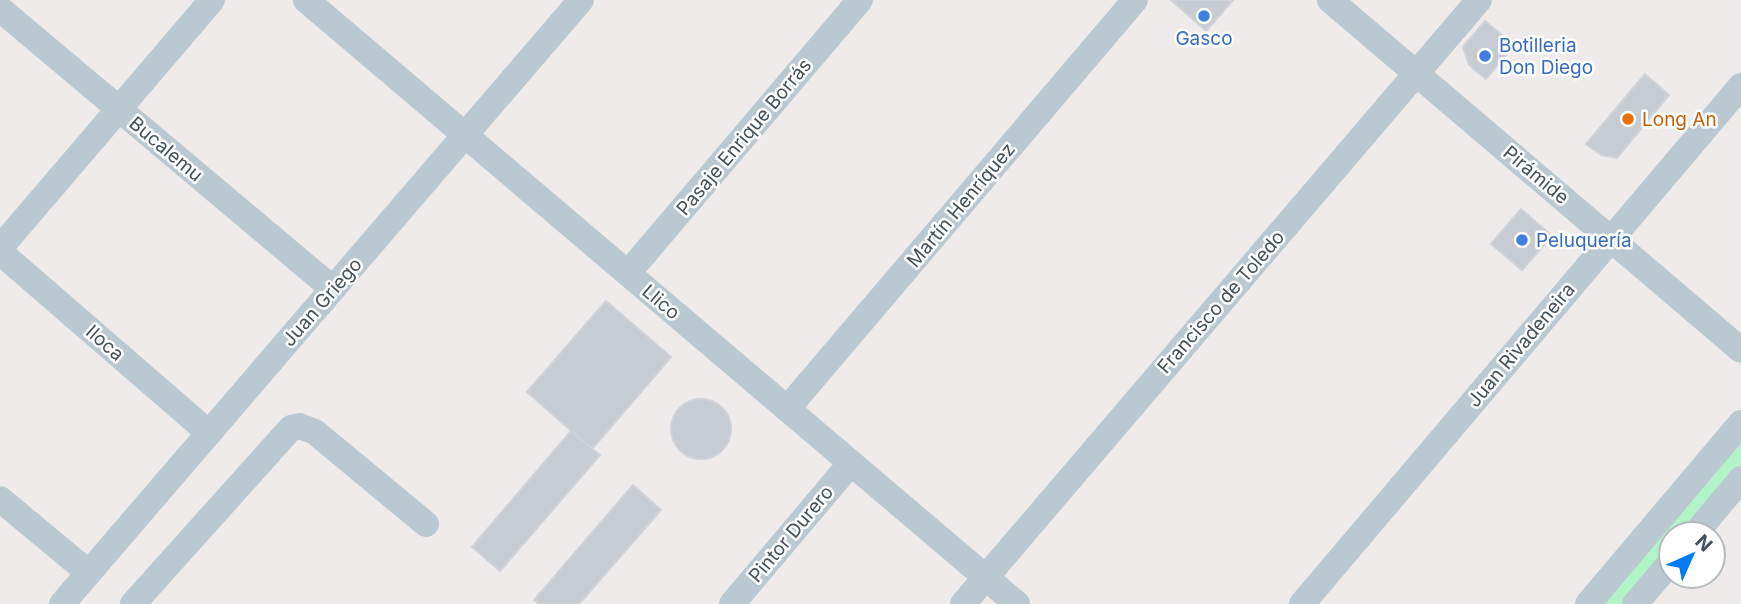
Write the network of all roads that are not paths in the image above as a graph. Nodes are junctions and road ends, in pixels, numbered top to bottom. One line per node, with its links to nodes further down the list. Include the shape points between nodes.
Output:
1 (212, 0): 11 (street)
2 (306, 0): 12 (street, Llico)
3 (581, 0): 12 (street, Juan Griego)
4 (860, 0): 15 (street, Pasaje Enrique Borrás)
5 (1135, 0): 18 (street, Martín Henríquez)
6 (1330, 0): 9 (street, Pirámide)
7 (1479, 0): 9 (street, Francisco de Toledo)
8 (0, 9): 11 (street, Bucalemu)
9 (1416, 74): 13 (street, Pirámide); 27 (street, Francisco de Toledo)
10 (1741, 86): 13 (street, Juan Rivadeneira)
11 (119, 109): 14 (street); 16 (street, Bucalemu)
12 (466, 135): 15 (street, Llico); 16 (street, Juan Griego)
13 (1611, 239): 17 (street, Pirámide); 34 (street, Juan Rivadeneira)
14 (0, 250): 20 (street, Iloca)
15 (628, 273): 18 (street, Llico)
16 (333, 289): 20 (street, Juan Griego)
17 (1741, 350)
18 (787, 409): 21 (street, Llico)
19 (1741, 423): 35 (street)
20 (209, 433): 26 (street, Juan Griego)
21 (851, 463): 27 (street, Llico); 31 (street, Pintor Durero)
22 (1741, 480): 24 (street)
23 (0, 499): 26 (street)
24 (1707, 520)
25 (426, 524): 30 (street, via 315,432 291,428)
26 (89, 573): 29 (street, Juan Griego)
27 (986, 577): 32 (street, Francisco de Toledo); 33 (street, Llico)
28 (1657, 579): 36 (street)
29 (62, 604)
30 (133, 604)
31 (732, 604)
32 (963, 604)
33 (1017, 604)
34 (1301, 604)
35 (1588, 604)
36 (1636, 604)

